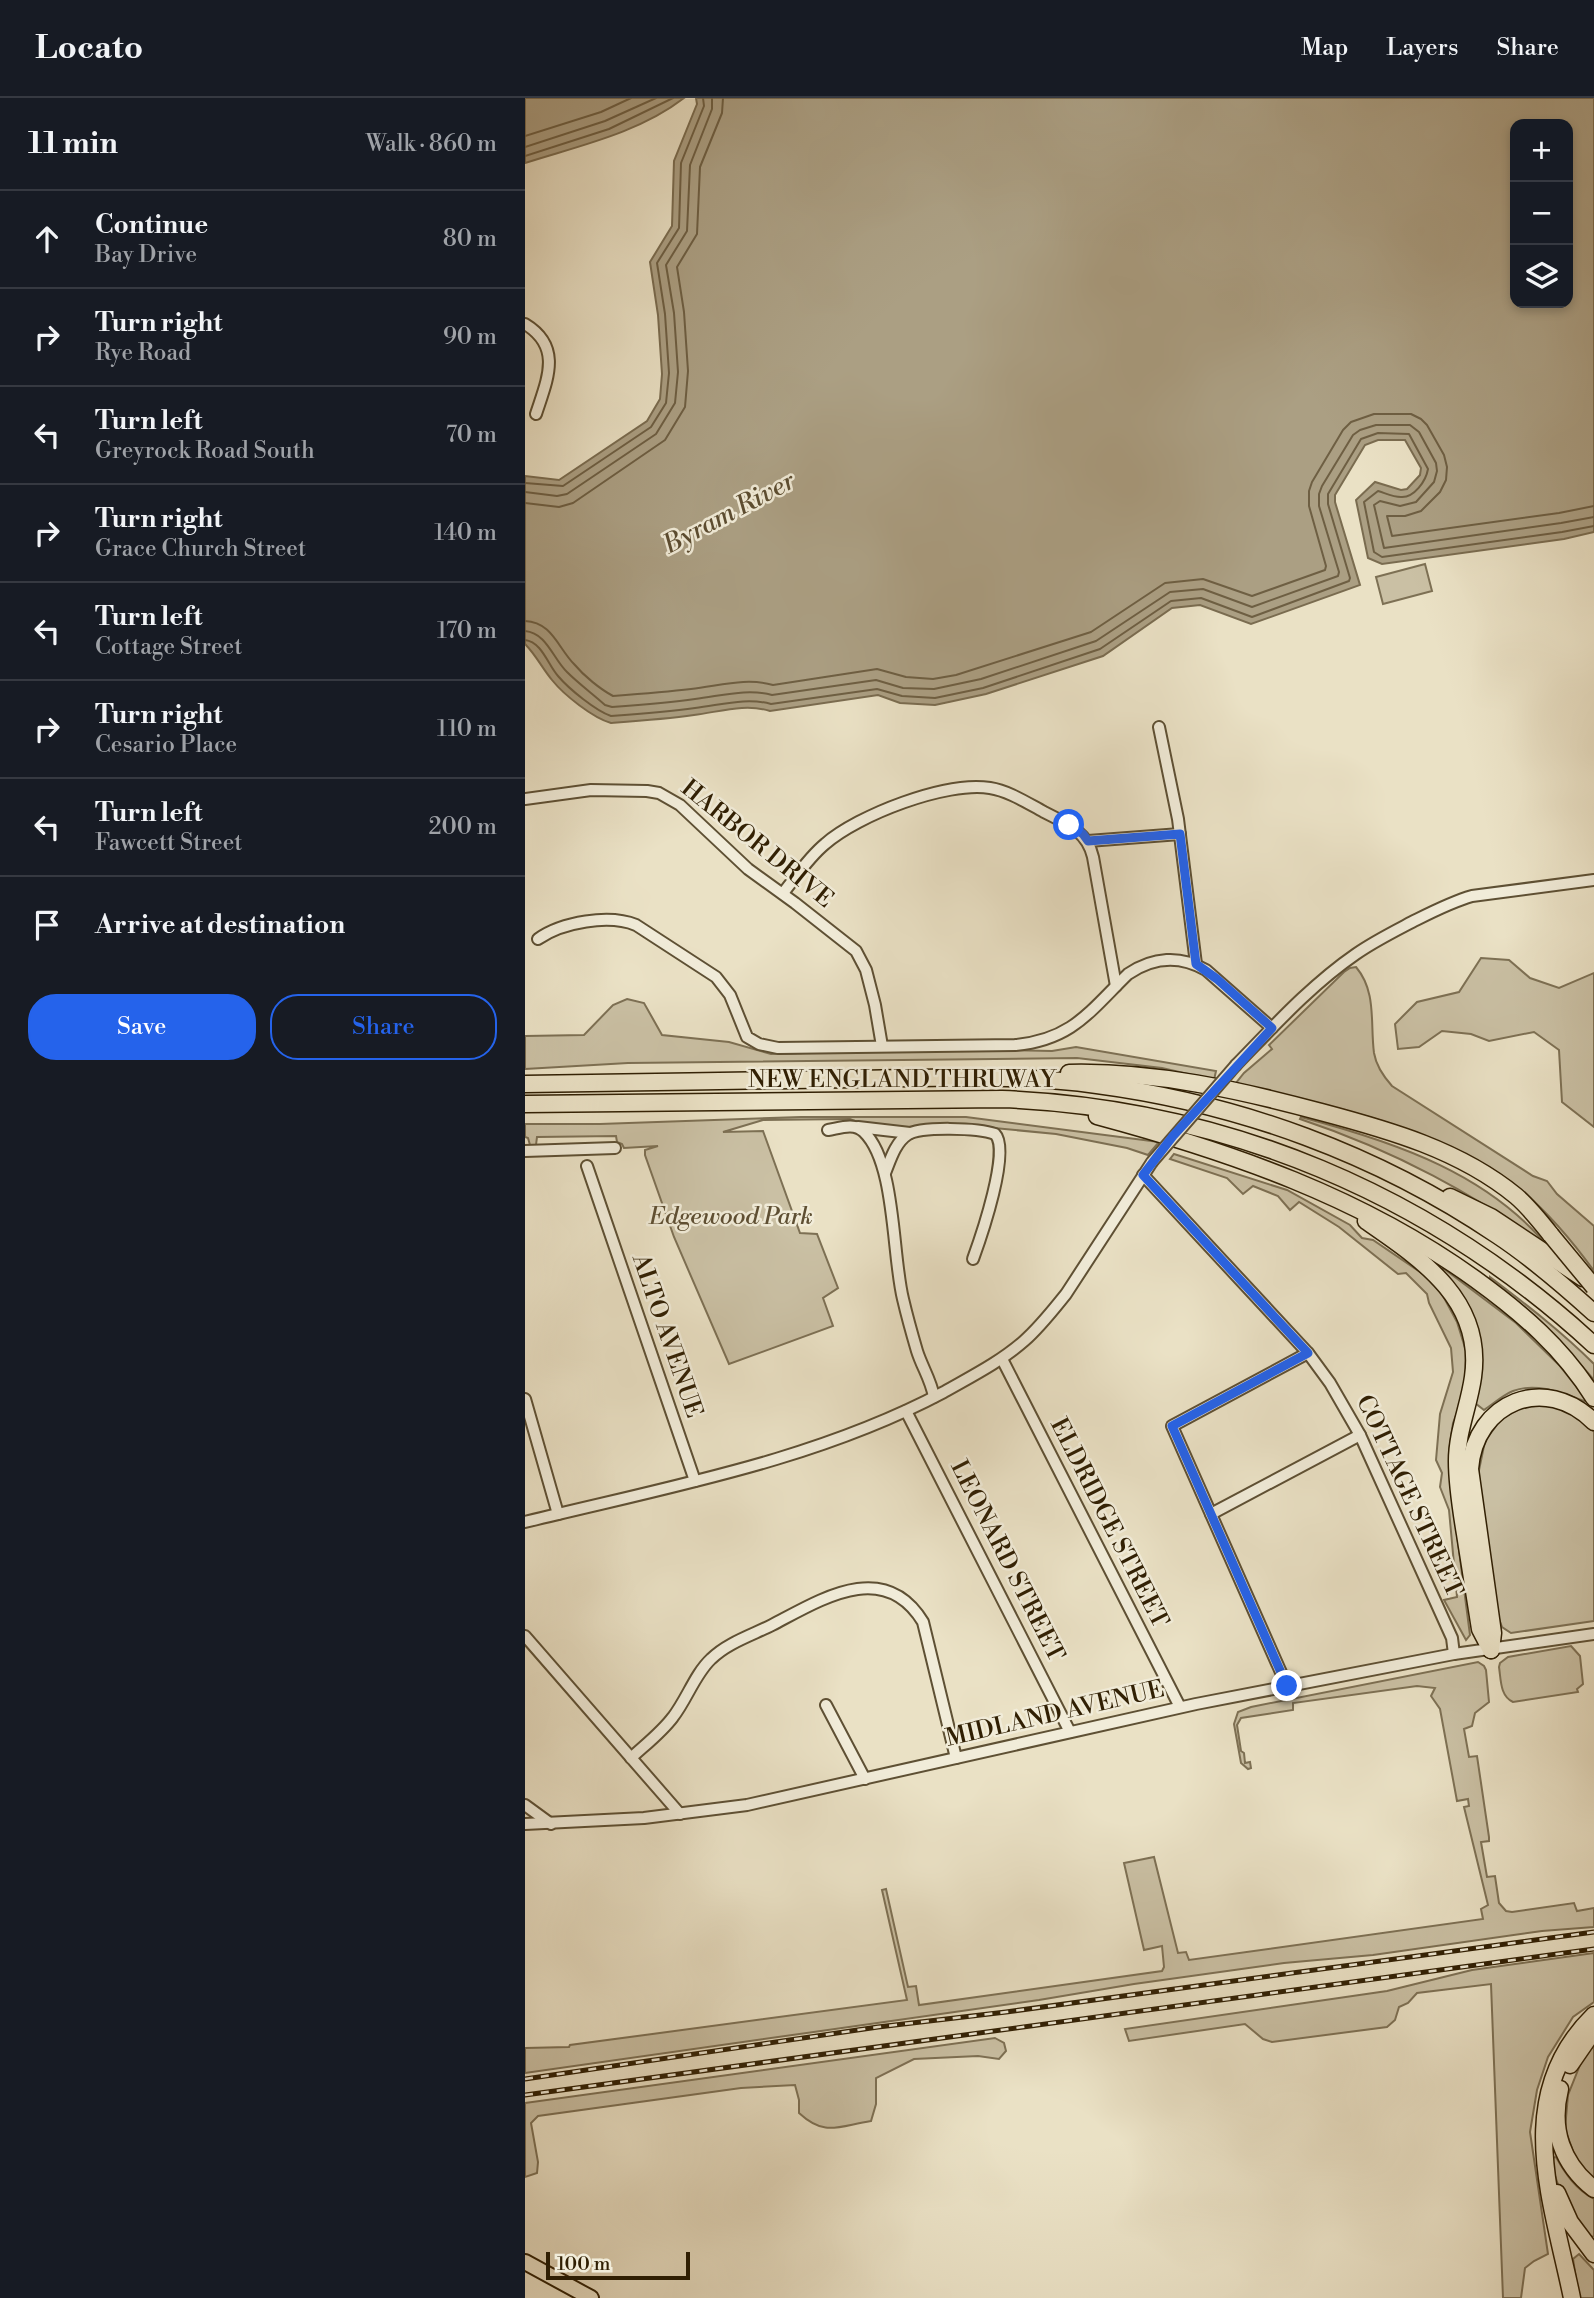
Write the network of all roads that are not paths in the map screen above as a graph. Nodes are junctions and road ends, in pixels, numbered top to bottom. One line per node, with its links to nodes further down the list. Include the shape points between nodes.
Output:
1 (525, 324): 2 (street, via 548,349 547,376)
2 (536, 414)
3 (1159, 727): 5 (street)
4 (525, 799): 8 (street, HARBOR DRIVE, via 591,790 659,793 680,805 748,869)
5 (1180, 834): 6 (street); 10 (street)
6 (1088, 841): 8 (street, via 1069,825 1002,791 947,792 895,806 842,832 817,851); 11 (street)
7 (1594, 880): 12 (street, via 1472,896 1440,908 1356,954)
8 (782, 893): 13 (street, HARBOR DRIVE, via 849,944 863,961)
9 (538, 939): 13 (street, via 562,926 629,922 716,977 752,1041 778,1048)
10 (1196, 964): 11 (street, via 1172,959 1149,962); 12 (street)
11 (1116, 986): 13 (street, via 1076,1025 1036,1042)
12 (1272, 1028): 25 (street, bridge)
13 (882, 1046)
14 (1012, 1078): 15 (highway, NEW ENGLAND THRUWAY); 26 (highway, NEW ENGLAND THRUWAY, via 1096,1084 1172,1097 1306,1136); 29 (highway, bridge, via 1098,1073 1149,1077 1271,1099 1377,1127 1440,1151 1522,1201)
15 (525, 1084)
16 (1037, 1100): 17 (highway, NEW ENGLAND THRUWAY); 27 (highway, via 1185,1141); 31 (highway, NEW ENGLAND THRUWAY, via 1172,1120 1263,1146 1337,1175 1457,1238 1526,1287)
17 (525, 1104)
18 (858, 1127): 19 (street); 20 (street); 24 (street, via 877,1150)
19 (828, 1130)
20 (910, 1133): 24 (street, via 898,1144); 28 (street, via 943,1129 990,1132 999,1138 1000,1163)
21 (615, 1148): 22 (street)
22 (525, 1151)
23 (587, 1166): 40 (street, ALTO AVENUE)
24 (885, 1173): 34 (street, via 902,1296)
25 (1143, 1175): 32 (street, COTTAGE STREET); 33 (street, via 1066,1294)
26 (1401, 1178): 29 (highway, via 1492,1217); 30 (highway, NEW ENGLAND THRUWAY, via 1497,1235)
27 (1327, 1193): 35 (highway, via 1413,1237 1515,1308 1553,1343); 46 (highway, via 1432,1269 1464,1314 1474,1364 1457,1448 1458,1489 1480,1629)
28 (973, 1259)
29 (1594, 1286)
30 (1594, 1313)
31 (1594, 1345)
32 (1308, 1353): 39 (street, COTTAGE STREET); 42 (street, via 1172,1426)
33 (1002, 1359): 34 (street); 50 (street, ELDRIDGE STREET)
34 (934, 1397): 37 (street)
35 (1594, 1398)
36 (525, 1399): 41 (street)
37 (905, 1411): 40 (street, via 760,1464); 51 (street, LEONARD STREET)
38 (1594, 1422): 46 (highway, via 1560,1401 1527,1399 1495,1414 1477,1437 1470,1469 1493,1633)
39 (1360, 1435): 42 (street); 47 (street, COTTAGE STREET, via 1452,1638)
40 (695, 1480): 41 (street)
41 (558, 1514): 43 (street)
42 (1211, 1514): 48 (street)
43 (525, 1522)
44 (1594, 1634): 46 (street, MIDLAND AVENUE)
45 (525, 1636): 52 (street)
46 (1491, 1650): 47 (street, MIDLAND AVENUE)
47 (1454, 1654): 48 (street, MIDLAND AVENUE)
48 (1287, 1686): 50 (street, MIDLAND AVENUE)
49 (826, 1705): 54 (street)
50 (1180, 1707): 51 (street, MIDLAND AVENUE)
51 (1070, 1732): 53 (street, MIDLAND AVENUE)
52 (631, 1758): 53 (street, via 674,1716 718,1653 829,1596 869,1588 900,1597 923,1622); 56 (street)
53 (956, 1758): 54 (street, MIDLAND AVENUE)
54 (865, 1779): 56 (street, MIDLAND AVENUE)
55 (525, 1805): 58 (street)
56 (680, 1814): 58 (street, MIDLAND AVENUE)
57 (525, 1824): 58 (street, MIDLAND AVENUE)
58 (551, 1824)
59 (1594, 2015): 61 (highway, via 1571,2040 1554,2074 1545,2108)
60 (1594, 2030): 62 (highway, via 1565,2076 1556,2116 1559,2142 1569,2163)
61 (1543, 2143): 63 (highway, via 1563,2208); 66 (highway)
62 (1594, 2189)
63 (1594, 2254)
64 (525, 2262): 65 (main road)
65 (591, 2298)
66 (1571, 2298)

